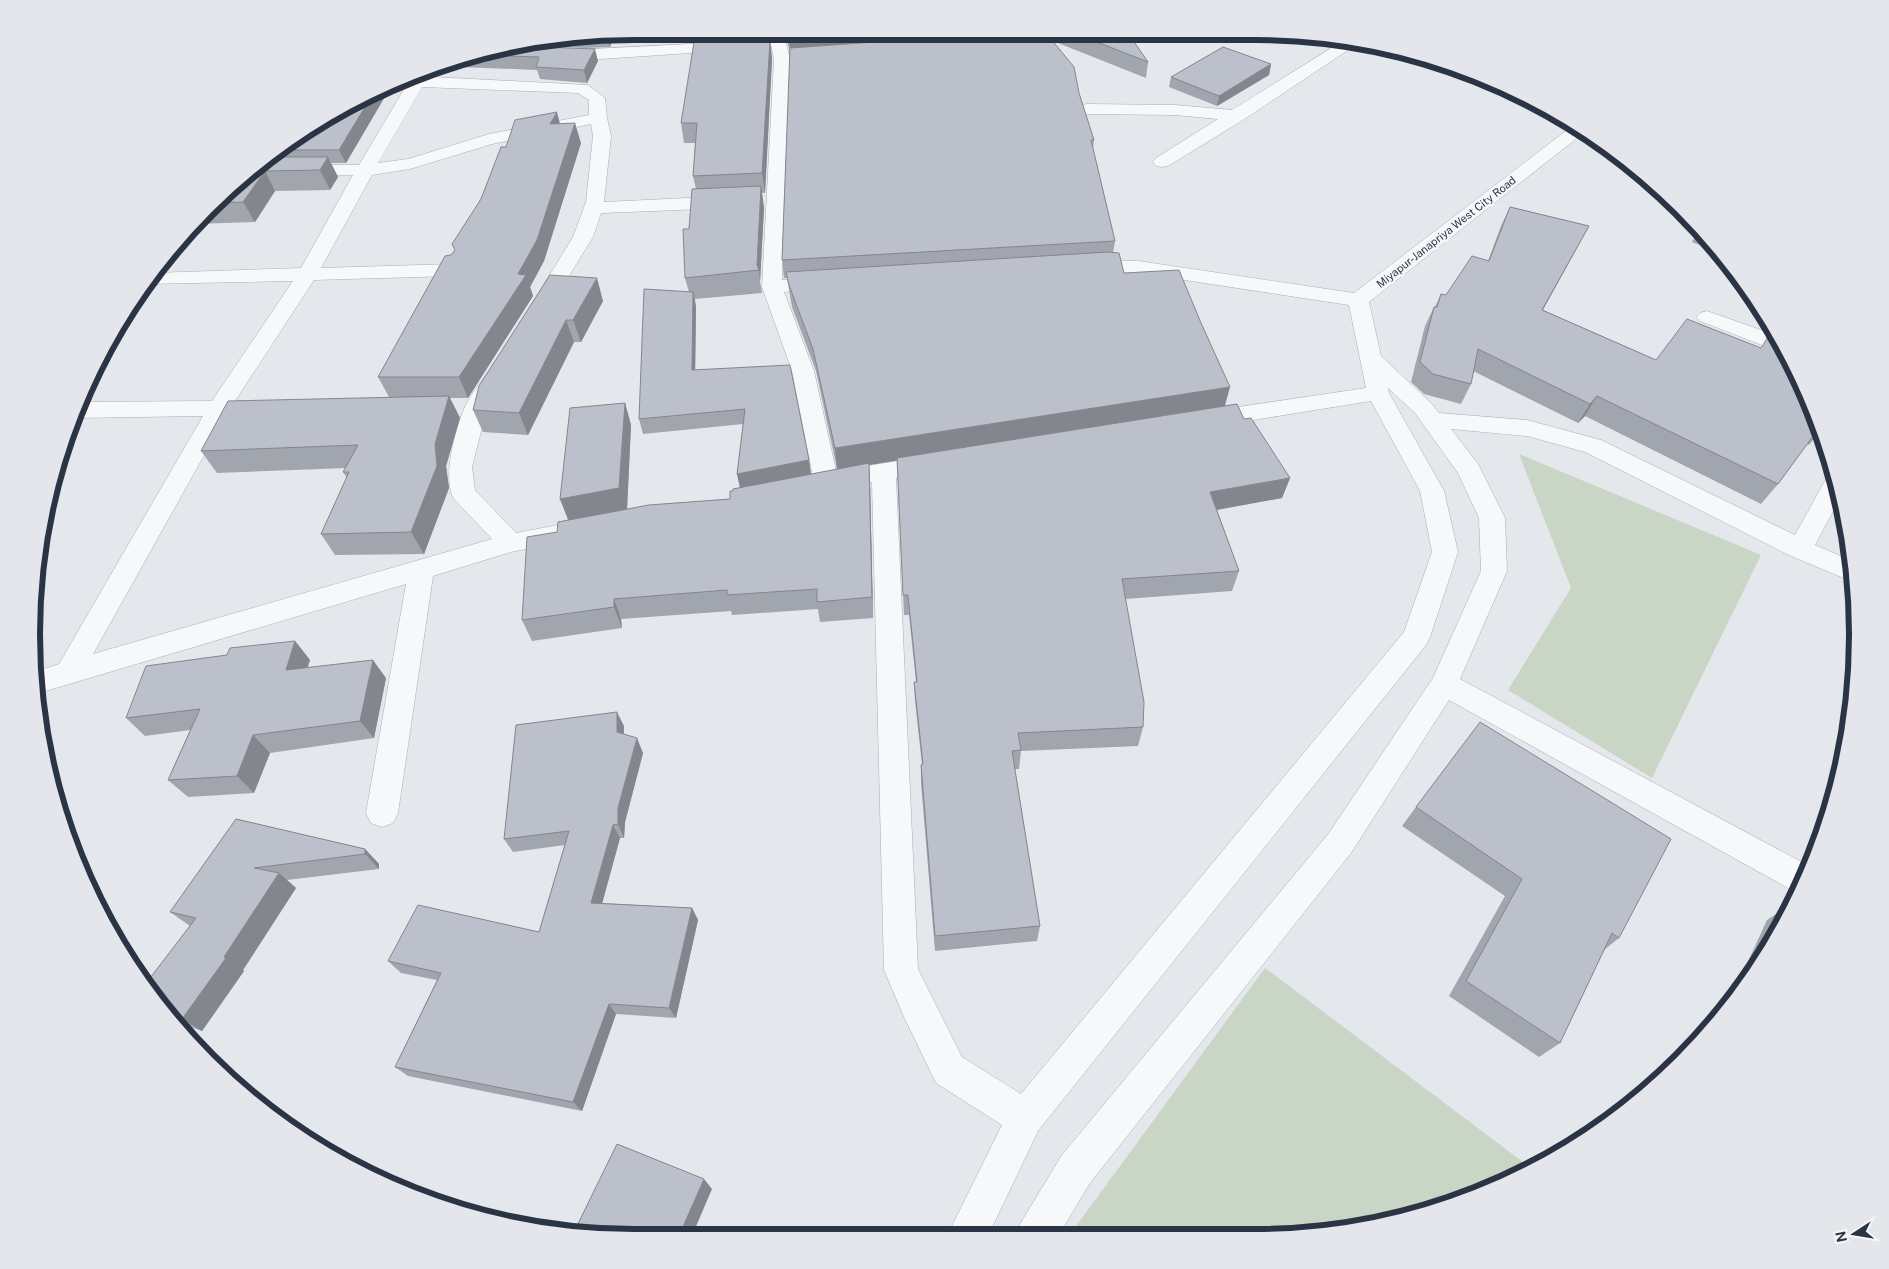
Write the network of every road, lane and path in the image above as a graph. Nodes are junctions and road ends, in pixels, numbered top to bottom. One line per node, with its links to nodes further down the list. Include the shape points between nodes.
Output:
1 (749, 46): 4 (street, via 586,55)
2 (1343, 47): 8 (street)
3 (781, 48): 14 (street)
4 (548, 53)
5 (417, 81): 9 (street, via 582,88 597,98)
6 (409, 84): 13 (street)
7 (1087, 109): 8 (street, via 1175,110)
8 (1237, 116): 11 (street)
9 (598, 118): 13 (street, via 489,140 410,164); 15 (street, via 602,136)
10 (1574, 133): 22 (street, Miyapur-Janapriya West City Road)
11 (1162, 162)
12 (265, 170): 13 (street)
13 (365, 170): 18 (street)
14 (760, 201): 15 (street); 21 (street)
15 (593, 208): 24 (street, via 583,237)
16 (1065, 269): 22 (street, via 1138,267)
17 (452, 270): 18 (street)
18 (307, 275): 19 (street); 29 (street)
19 (159, 279)
20 (840, 283): 21 (street)
21 (772, 287): 35 (street, via 803,371 817,484)
22 (1358, 300): 26 (street)
23 (1707, 317): 25 (street)
24 (532, 319)
25 (1771, 341)
26 (1369, 357): 28 (street); 32 (street)
27 (502, 368): 38 (street, via 466,408 460,467 463,493)
28 (1378, 393): 33 (street); 47 (street, via 1432,491 1445,552 1416,637)
29 (219, 408): 30 (street); 31 (street); 42 (street)
30 (259, 408)
31 (84, 410)
32 (1432, 420): 39 (street, via 1527,428 1593,446); 44 (street, via 1469,470 1492,518 1494,571)
33 (1184, 423)
34 (961, 458): 35 (street)
35 (884, 471): 47 (street, via 901,970 948,1070)
36 (1831, 491): 39 (street)
37 (588, 528): 38 (street)
38 (511, 543): 41 (street)
39 (1800, 549): 40 (street)
40 (1845, 569)
41 (421, 570): 42 (street); 45 (street)
42 (68, 674): 43 (street)
43 (42, 681)
44 (1444, 684): 46 (street); 49 (street, via 1340,843 1076,1169)
45 (382, 813)
46 (1797, 876)
47 (1025, 1118): 48 (street)
48 (970, 1229)
49 (1039, 1229)

